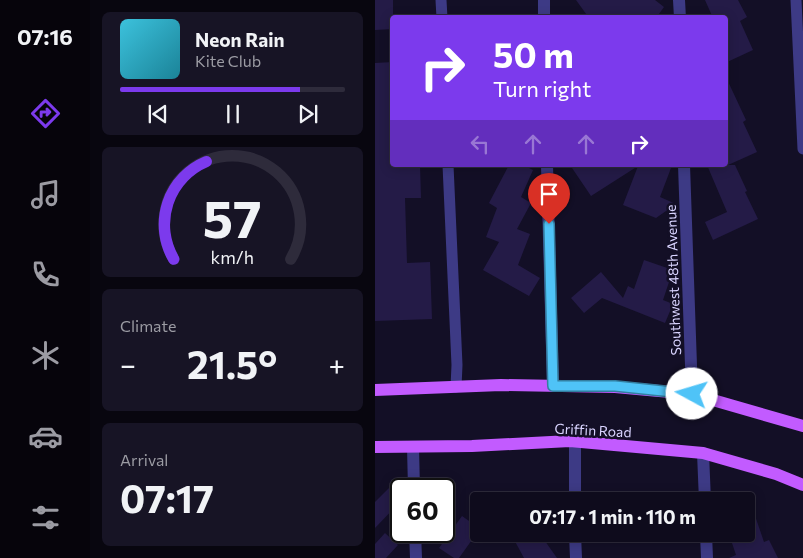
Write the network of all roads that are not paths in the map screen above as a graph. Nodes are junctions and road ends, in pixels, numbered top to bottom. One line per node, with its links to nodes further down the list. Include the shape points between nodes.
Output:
1 (441, 0): 5 (lane)
2 (544, 0): 6 (street)
3 (679, 0): 7 (street)
4 (796, 0): 8 (lane)
5 (442, 15)
6 (544, 15)
7 (679, 15)
8 (803, 149)
9 (448, 167): 12 (lane)
10 (547, 167): 13 (street)
11 (684, 167): 15 (street, Southwest 48th Avenue)
12 (456, 386): 13 (main road); 14 (main road)
13 (553, 386): 15 (main road, via 615,386)
14 (375, 390)
15 (692, 394): 16 (main road)
16 (803, 426)
17 (575, 441): 19 (main road, Griffin Road); 20 (main road, Griffin Road); 23 (street)
18 (375, 447): 19 (main road, Griffin Road)
19 (413, 447): 21 (street)
20 (703, 453): 22 (main road, Griffin Road); 24 (street)
21 (414, 478)
22 (803, 485)
23 (575, 492)
24 (705, 492)
25 (575, 542): 29 (street)
26 (706, 542): 30 (street)
27 (415, 543): 28 (street)
28 (416, 558)
29 (576, 558)
30 (707, 558)

